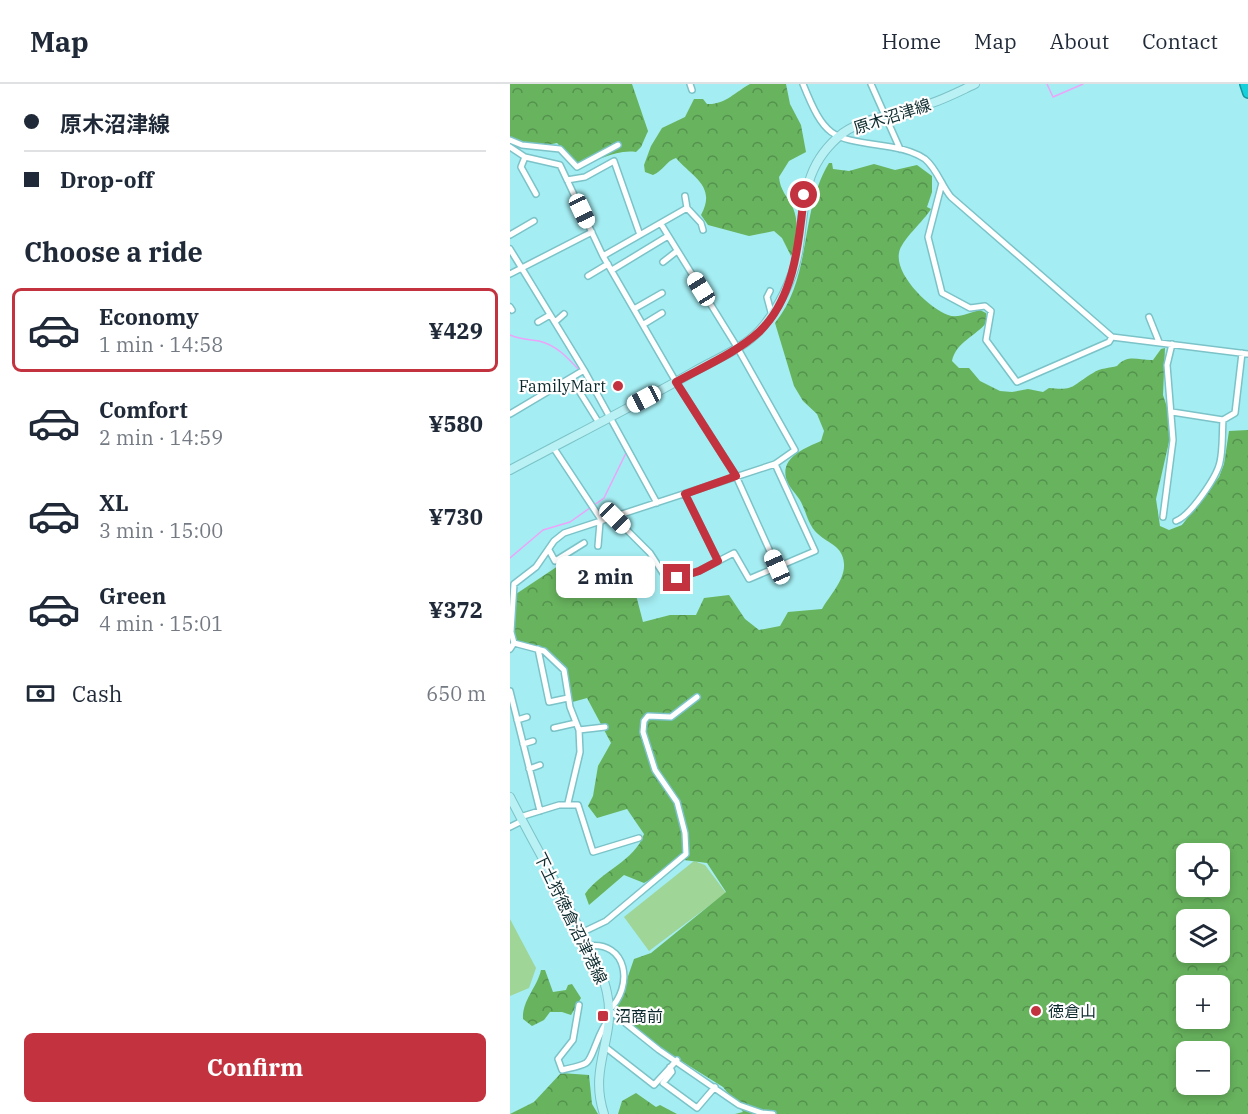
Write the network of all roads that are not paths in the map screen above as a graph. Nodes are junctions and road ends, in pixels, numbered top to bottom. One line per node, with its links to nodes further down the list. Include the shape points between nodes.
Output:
1 (803, 84): 7 (street, via 821,124)
2 (871, 84): 6 (street)
3 (975, 84): 6 (main road, 原木沼津線)
4 (1245, 84): 5 (highway)
5 (1248, 93)
6 (886, 117): 7 (main road, 原木沼津線, via 857,126); 11 (street)
7 (838, 138): 11 (street); 40 (main road, 原木沼津線, via 812,174 804,195 797,254)
8 (510, 140): 9 (street, via 560,149 577,167)
9 (618, 145)
10 (510, 147): 12 (street)
11 (900, 149): 14 (street, via 925,160)
12 (525, 157): 13 (street, via 558,163); 15 (street, via 521,167)
13 (567, 180): 21 (street); 23 (street, via 585,177 614,161)
14 (942, 183): 45 (street, via 928,231 932,259 943,296 970,308 985,306 992,311); 46 (street, via 957,203)
15 (536, 194)
16 (685, 196): 17 (street)
17 (687, 208): 19 (street); 20 (street)
18 (534, 221): 22 (street)
19 (661, 224): 23 (street); 24 (street)
20 (703, 230)
21 (592, 232): 27 (street); 30 (street)
22 (510, 235)
23 (640, 235): 27 (street)
24 (668, 236): 26 (street); 31 (street)
25 (510, 249): 30 (street)
26 (678, 250): 28 (street); 50 (street)
27 (603, 256): 29 (street)
28 (663, 262)
29 (608, 264): 31 (street); 33 (street)
30 (521, 268): 32 (street); 39 (street)
31 (612, 270): 36 (street)
32 (510, 274)
33 (588, 276)
34 (770, 291): 40 (street)
35 (662, 293): 36 (street)
36 (634, 309): 44 (street)
37 (662, 313): 44 (street)
38 (564, 314): 43 (street)
39 (550, 315): 42 (street); 43 (street)
40 (772, 316): 50 (main road, 原木沼津線, via 759,332)
41 (1149, 317): 48 (street)
42 (538, 322)
43 (555, 322): 55 (street)
44 (644, 324): 58 (street)
45 (985, 337): 47 (street); 51 (street)
46 (1112, 337): 48 (street); 54 (street, via 1109,342 1020,382)
47 (978, 342)
48 (1159, 342): 49 (street)
49 (1172, 344): 52 (street); 59 (street, via 1167,365)
50 (737, 347): 58 (main road, 原木沼津線); 64 (street, via 795,450)
51 (994, 352): 53 (street); 54 (street)
52 (1245, 353): 62 (street, via 1235,413)
53 (989, 357)
54 (1006, 368): 56 (street)
55 (582, 372): 57 (street); 61 (street)
56 (1001, 373)
57 (572, 378): 60 (street); 61 (street)
58 (676, 382): 61 (main road, 原木沼津線); 66 (street)
59 (1172, 412): 62 (street); 69 (street, via 1172,454)
60 (510, 414)
61 (606, 419): 63 (main road, 原木沼津線); 68 (street)
62 (1223, 420): 72 (street, via 1217,472)
63 (553, 447): 65 (main road, 原木沼津線); 71 (street)
64 (775, 464): 66 (street); 77 (street, via 815,551)
65 (510, 470)
66 (736, 476): 67 (street); 77 (street)
67 (685, 494): 68 (street); 76 (street)
68 (657, 503): 70 (street)
69 (1163, 517)
70 (615, 518): 71 (street); 76 (street, via 650,553 668,581)
71 (601, 522): 74 (street); 75 (street, via 564,533)
72 (1176, 522)
73 (584, 543): 75 (street, via 555,561)
74 (598, 546)
75 (549, 550): 78 (street, via 536,567)
76 (718, 561): 77 (street, via 734,553 749,579)
77 (777, 567)
78 (512, 581): 79 (street)
79 (514, 643): 80 (street); 81 (street)
80 (510, 649)
81 (538, 649): 85 (street, via 564,670); 85 (street, via 549,702)
82 (519, 692): 83 (street)
83 (511, 693): 87 (street)
84 (697, 697): 102 (street, via 675,715 648,716 643,732 656,770 677,802 686,832 686,854 606,921)
85 (568, 698): 88 (street)
86 (528, 717): 87 (street)
87 (517, 720): 93 (street)
88 (576, 723): 90 (street); 91 (street)
89 (605, 727): 91 (street)
90 (554, 728)
91 (579, 730): 97 (street, via 580,752)
92 (533, 741): 93 (street)
93 (523, 744): 95 (street)
94 (540, 765): 95 (street)
95 (529, 769): 98 (street)
96 (510, 797): 99 (main road, 下土狩徳倉沼津港線)
97 (568, 803): 98 (street); 101 (street, via 578,805 592,852)
98 (540, 811): 99 (street)
99 (521, 819): 100 (street); 102 (main road, 下土狩徳倉沼津港線)
100 (510, 827)
101 (639, 838)
102 (581, 933): 103 (main road, 下土狩徳倉沼津港線)
103 (587, 946): 105 (main road, 下土狩徳倉沼津港線, via 604,981); 105 (street, via 606,948 624,965 624,984)
104 (579, 1005): 106 (street, via 573,1041 558,1059 562,1070 591,1059 600,1029)
105 (609, 1010): 106 (main road, 下土狩徳倉沼津港線); 108 (street)
106 (609, 1019): 107 (main road, 下土狩徳倉沼津港線)
107 (604, 1046): 109 (street, via 654,1085); 111 (main road, 下土狩徳倉沼津港線, via 597,1072)
108 (677, 1060): 109 (street); 110 (street)
109 (670, 1067): 110 (street, via 672,1072 663,1083 697,1108)
110 (715, 1087): 112 (street, via 739,1105)
111 (604, 1114)
112 (773, 1114)

